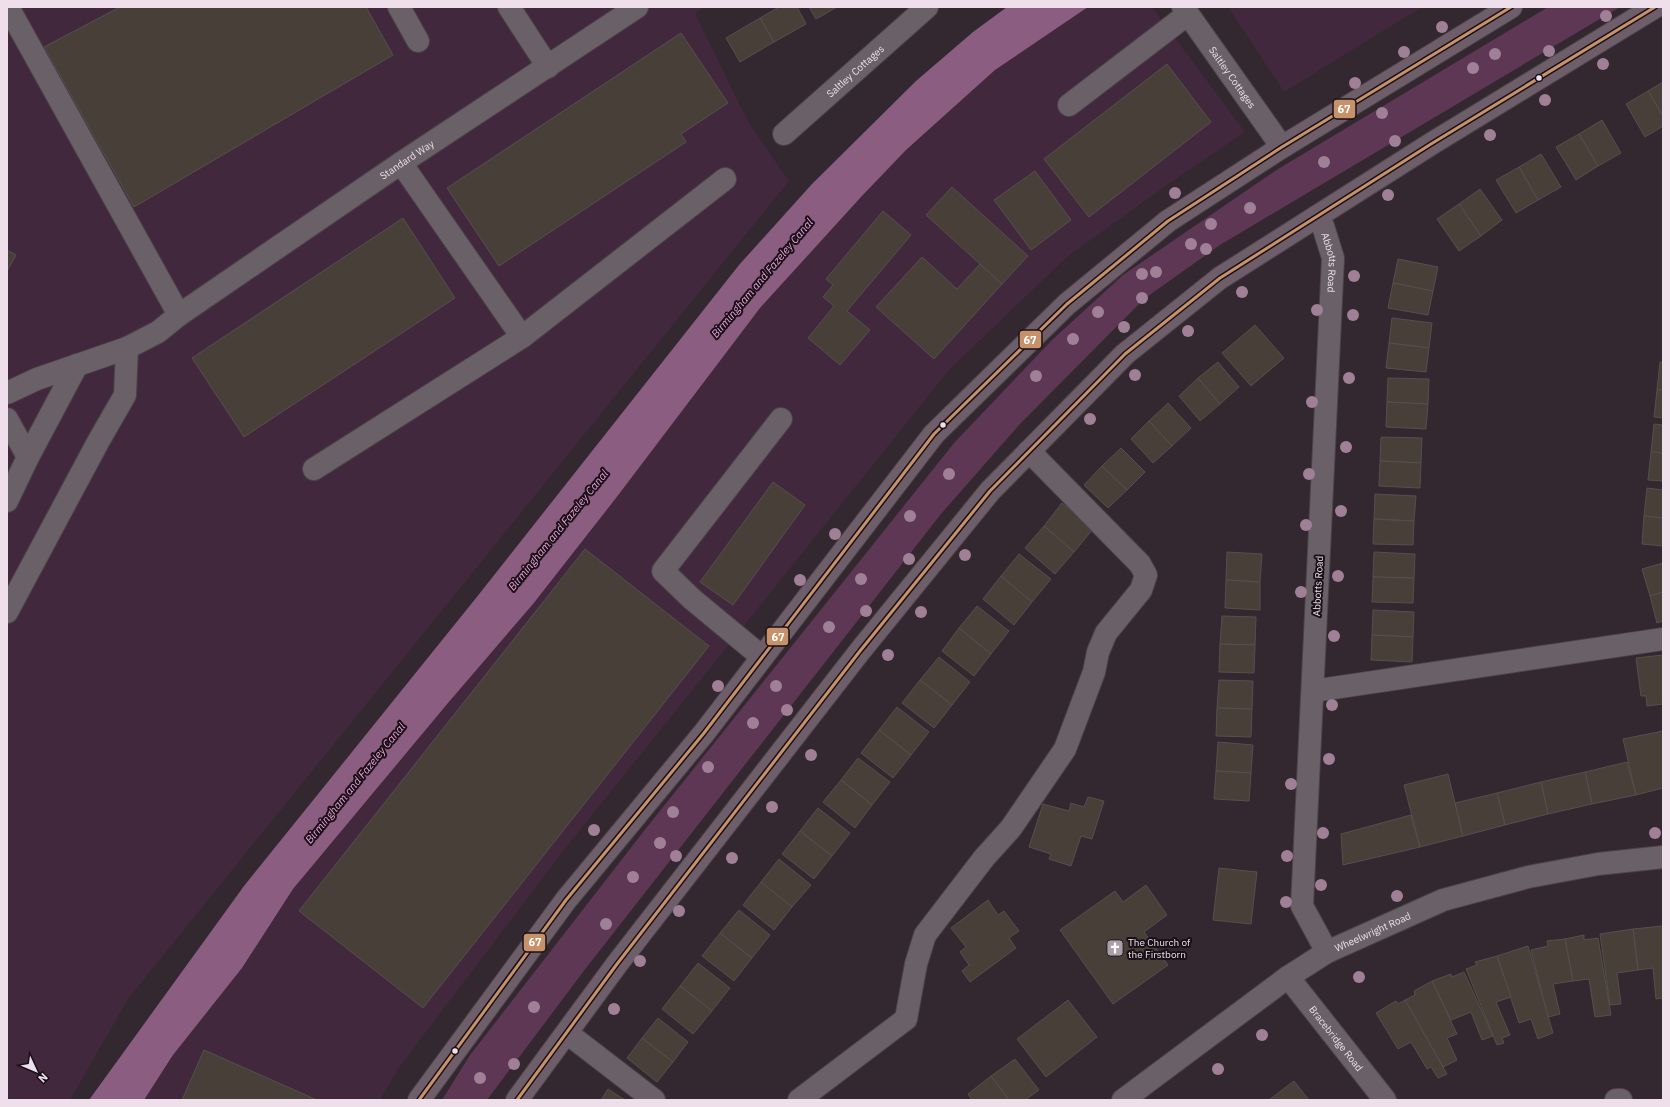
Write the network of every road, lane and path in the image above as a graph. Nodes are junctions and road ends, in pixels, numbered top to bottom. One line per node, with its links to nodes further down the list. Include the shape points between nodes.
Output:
1 (8, 7): 17 (street)
2 (399, 7): 9 (street)
3 (509, 7): 10 (street)
4 (637, 7): 10 (street, Standard Way)
5 (927, 7): 12 (street, Saltley Cottages)
6 (1511, 7): 13 (highway)
7 (1655, 7): 16 (highway)
8 (1185, 11): 11 (street); 13 (street, Saltley Cottages)
9 (418, 41)
10 (548, 67): 14 (street, Standard Way)
11 (1069, 105)
12 (784, 134)
13 (1282, 147): 30 (highway, via 1168,221 1073,299 934,434)
14 (401, 163): 17 (street, Standard Way); 18 (street)
15 (725, 178): 18 (street)
16 (1316, 217): 24 (highway, via 1220,278 1125,354); 31 (street, Abbotts Road, via 1323,226 1333,258)
17 (179, 315): 19 (street, Standard Way, via 158,332)
18 (522, 337): 26 (street)
19 (127, 348): 20 (street, Standard Way); 28 (street, via 125,395)
20 (77, 365): 21 (street, Standard Way); 25 (street)
21 (7, 393)
22 (7, 419): 25 (street)
23 (781, 419): 30 (street, via 663,571 692,599)
24 (1029, 451): 35 (highway, via 990,491 860,651 622,958); 39 (street, via 1140,564 1146,575 1141,590 1106,633 1065,749 1011,828 984,858 925,935 916,964 906,1019)
25 (28, 457): 27 (street)
26 (314, 469)
27 (7, 501)
28 (7, 612)
29 (1663, 639): 31 (street)
30 (762, 657): 36 (highway, via 704,733 566,900)
31 (1313, 691): 33 (street, Abbotts Road, via 1302,906)
32 (1663, 857): 33 (street, Wheelwright Road, via 1598,864 1528,877 1443,900)
33 (1327, 952): 34 (street, Wheelwright Road)
34 (1288, 977): 40 (street, Wheelwright Road); 41 (street, Bracebridge Road)
35 (567, 1033): 37 (highway); 38 (street)
36 (419, 1100)
37 (517, 1100)
38 (654, 1100)
39 (799, 1100)
40 (1122, 1100)
41 (1385, 1100)
42 (1616, 1100): 43 (street)
43 (1621, 1100)

